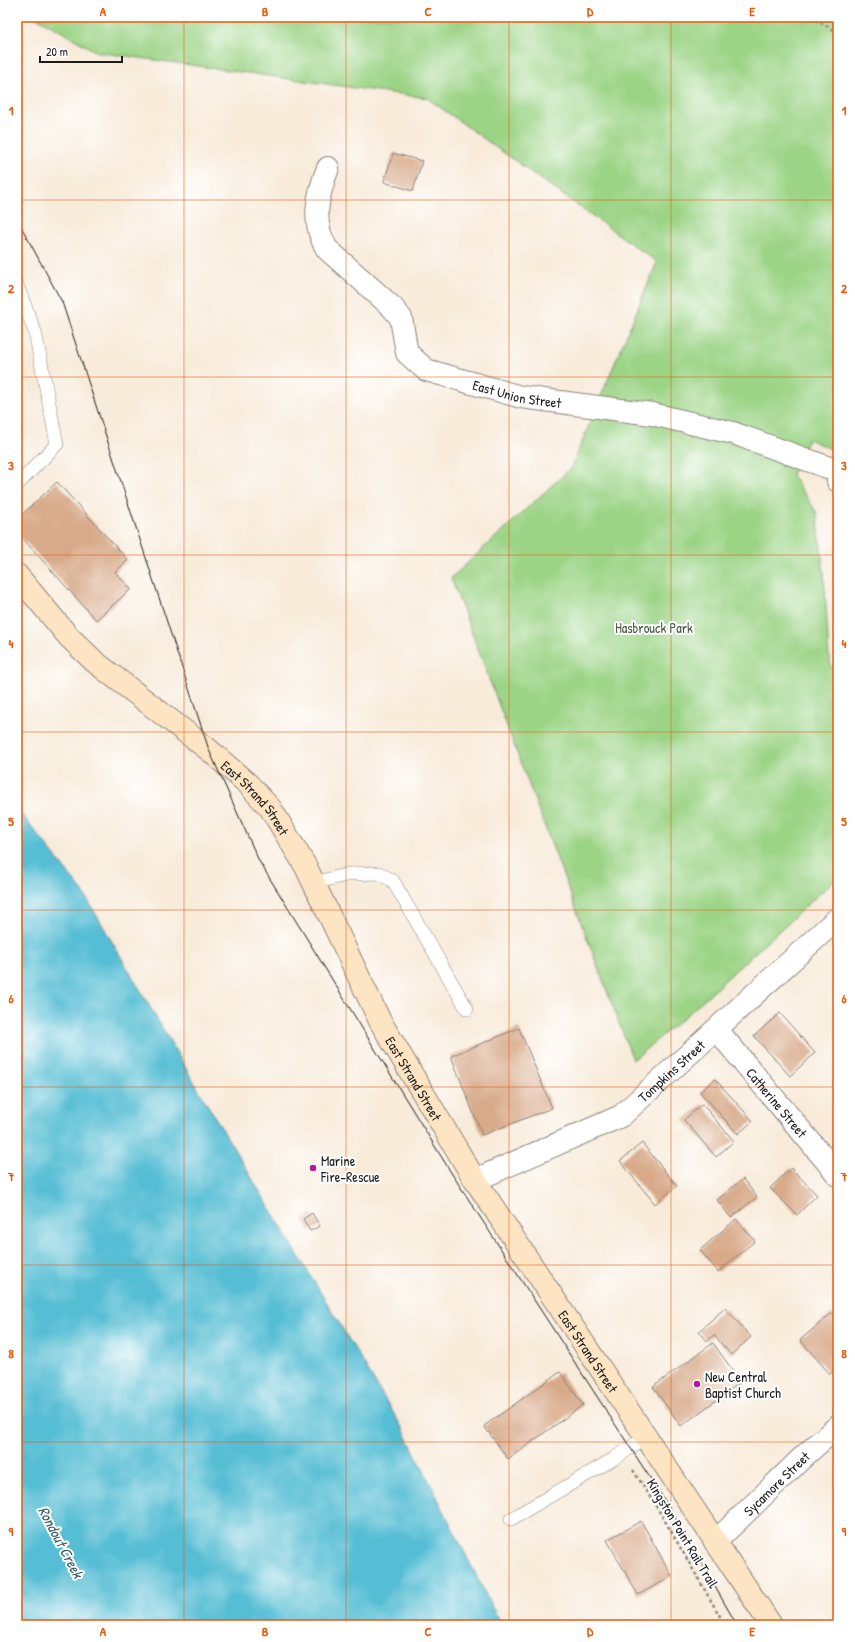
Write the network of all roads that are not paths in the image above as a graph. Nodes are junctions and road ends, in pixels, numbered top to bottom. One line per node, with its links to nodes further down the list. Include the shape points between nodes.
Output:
1 (328, 168): 3 (street, East Union Street, via 322,182 316,215 320,238 327,249 401,318 407,353 426,370 521,397 652,414 733,433)
2 (17, 285): 5 (lane, via 35,332 57,444)
3 (838, 471): 4 (street, East Union Street)
4 (838, 481)
5 (17, 484)
6 (17, 575): 7 (street, East Strand Street, via 69,637 95,662 209,750 248,784 271,808)
7 (314, 883): 9 (lane, via 349,874 379,873 393,881); 12 (street, East Strand Street, via 380,1021)
8 (838, 918): 10 (street, Tompkins Street)
9 (467, 1009)
10 (717, 1030): 11 (street, Catherine Street); 12 (street, Tompkins Street, via 621,1116)
11 (838, 1175)
12 (475, 1180): 14 (street, East Strand Street)
13 (838, 1426): 16 (street, Sycamore Street)
14 (646, 1437): 15 (lane); 16 (street, East Strand Street)
15 (512, 1519)
16 (716, 1542): 17 (street, East Strand Street)
17 (771, 1625)

